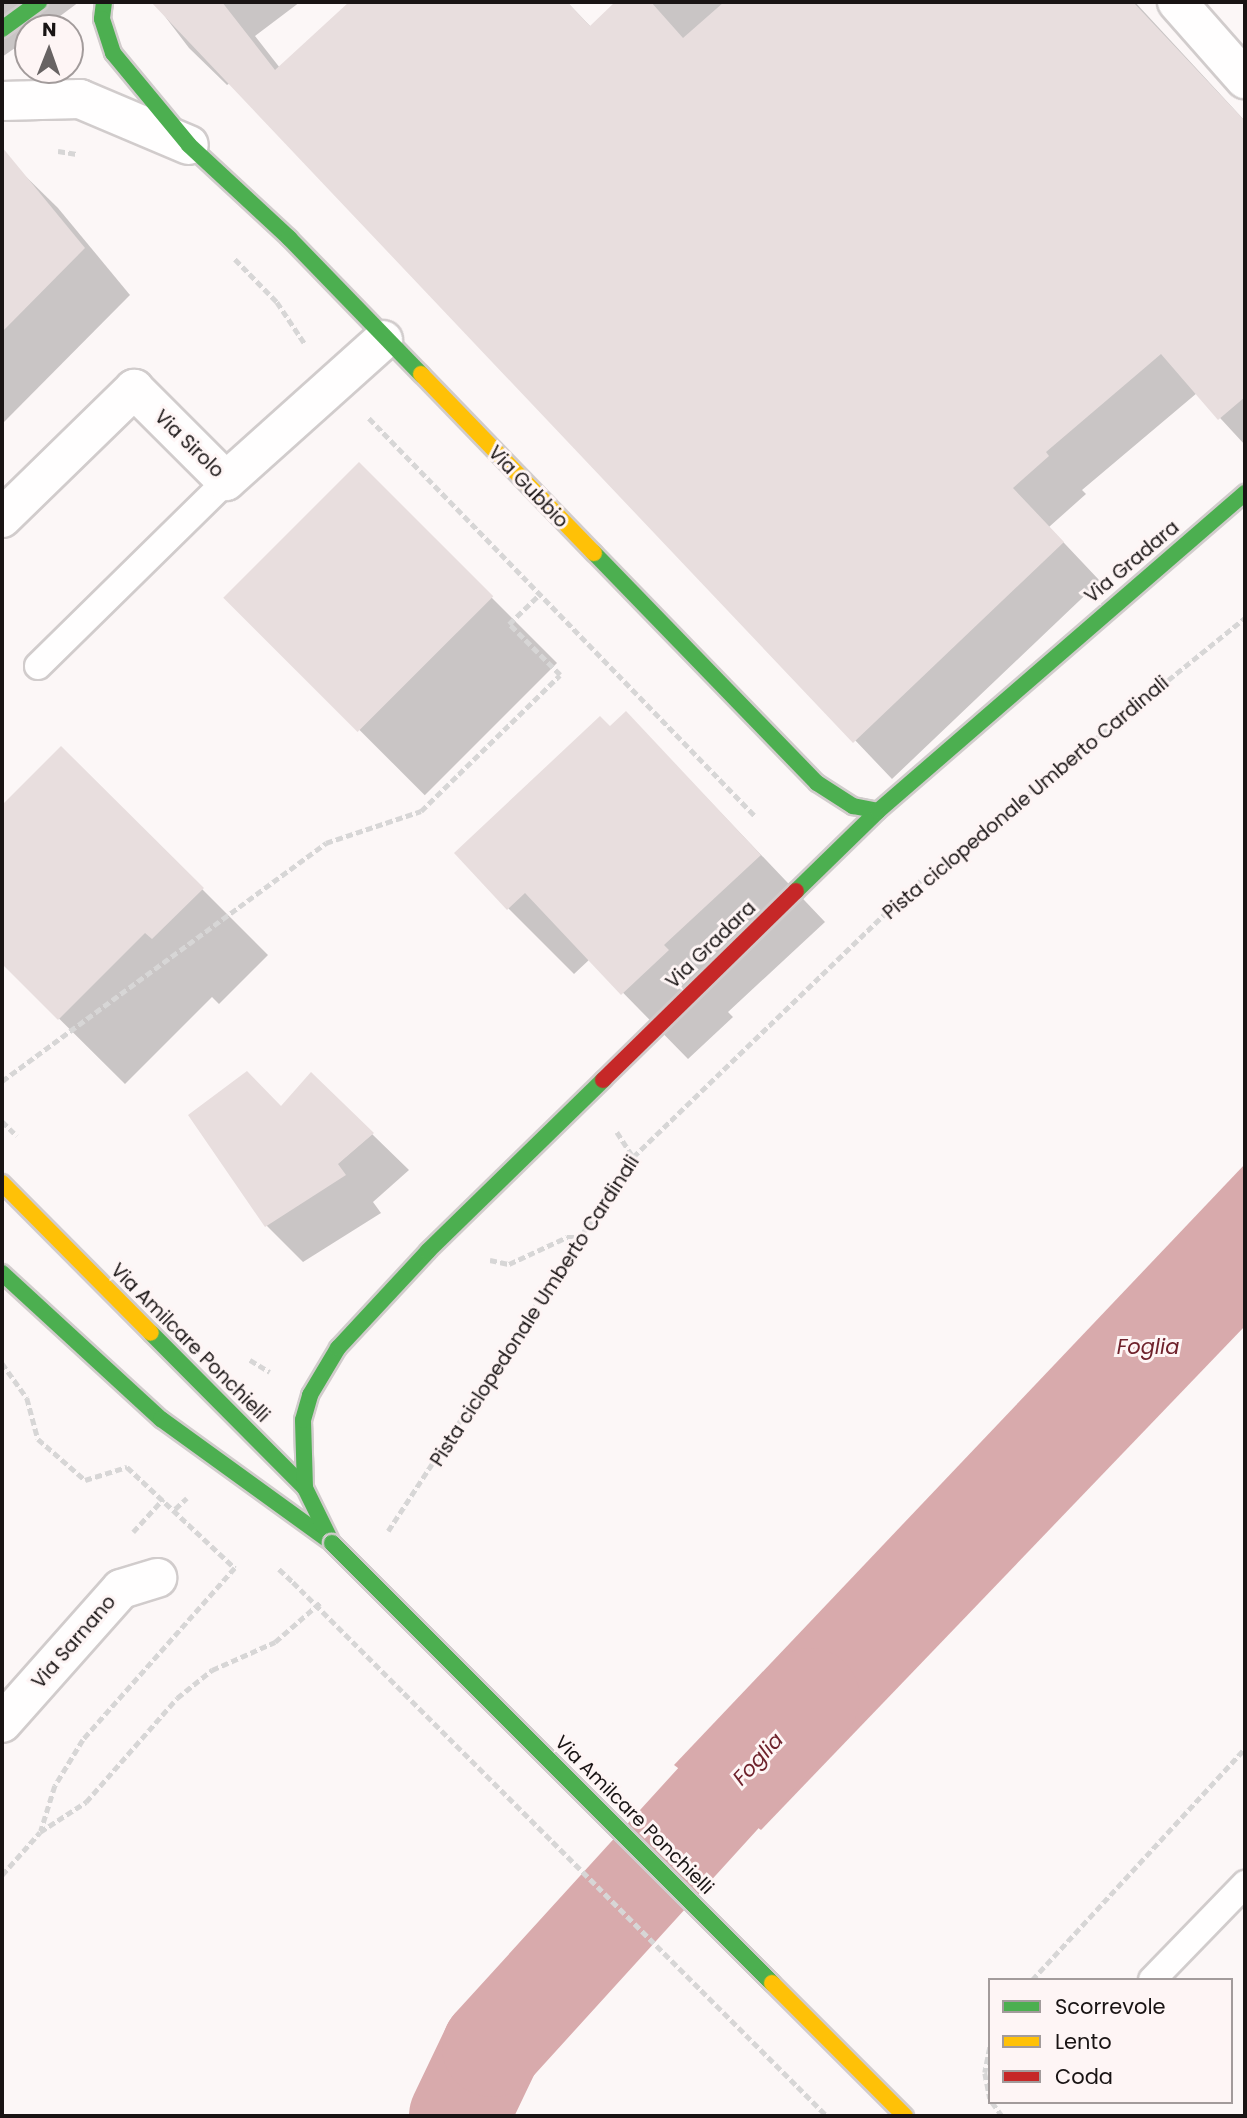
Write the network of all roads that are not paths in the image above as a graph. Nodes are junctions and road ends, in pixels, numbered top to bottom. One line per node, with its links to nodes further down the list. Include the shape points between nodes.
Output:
1 (39, 2): 4 (street)
2 (104, 2): 7 (street, Via Gubbio, via 102,19 113,53)
3 (1177, 2): 5 (street)
4 (2, 29)
5 (1245, 79)
6 (2, 101): 7 (street, Via Gubbio, via 80,99)
7 (189, 145): 8 (street, Via Gubbio, via 289,238)
8 (383, 340): 9 (street, Via Sirolo); 13 (street, Via Gubbio, via 817,783 853,806)
9 (226, 481): 11 (street, Via Sirolo, via 134,389); 12 (lane)
10 (1245, 493): 13 (street, Via Gradara)
11 (2, 519)
12 (38, 666)
13 (878, 811): 16 (street, Via Gradara, via 428,1251 338,1348 310,1395 303,1420)
14 (2, 1183): 16 (street, Via Amilcare Ponchielli)
15 (2, 1273): 17 (street, Via Amilcare Ponchielli, via 161,1419)
16 (305, 1489): 17 (street, Via Amilcare Ponchielli)
17 (332, 1543): 22 (street, Via Amilcare Ponchielli, bridge)
18 (157, 1578): 19 (street, Via Sarnano, via 121,1589)
19 (2, 1723)
20 (1245, 1884): 21 (lane)
21 (1154, 1978)
22 (905, 2116)

